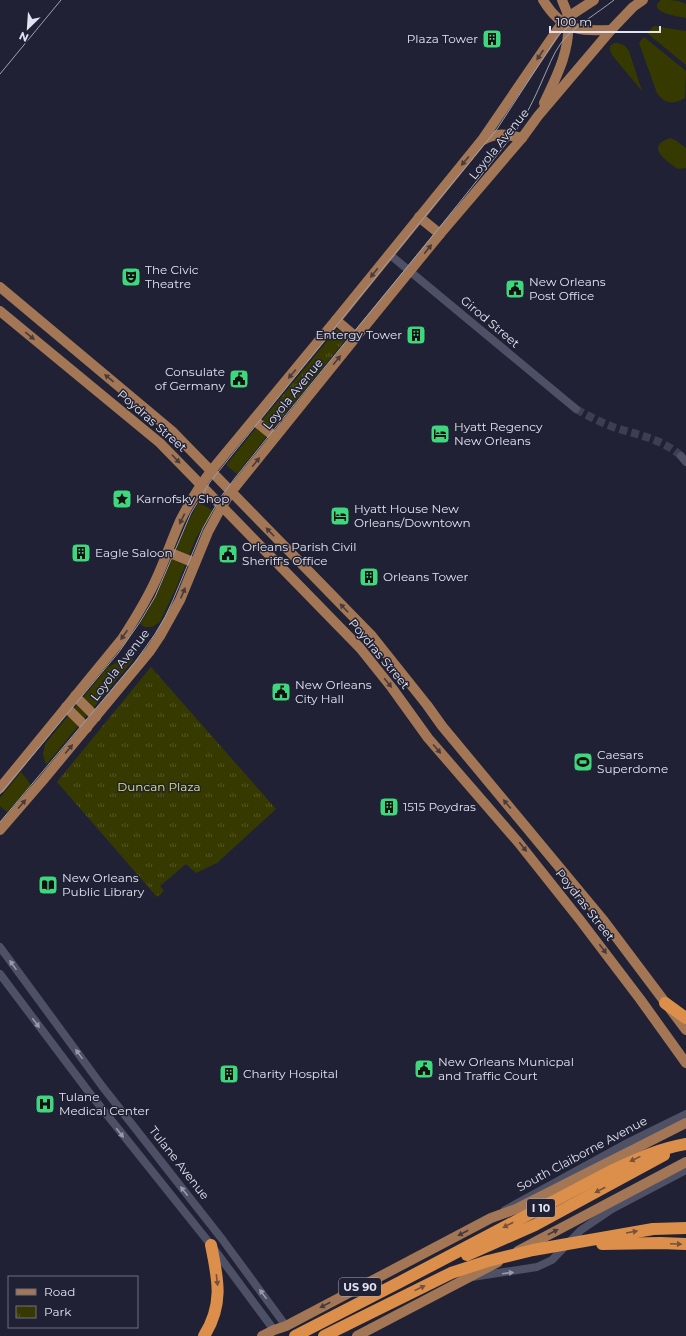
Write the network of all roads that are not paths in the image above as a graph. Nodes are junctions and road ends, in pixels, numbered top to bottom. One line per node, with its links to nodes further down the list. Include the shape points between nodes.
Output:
1 (543, 0): 6 (main road, via 554,16)
2 (562, 0): 6 (main road)
3 (594, 0): 6 (main road, Loyola Avenue)
4 (644, 0): 5 (main road, Loyola Avenue)
5 (630, 4): 7 (main road, Loyola Avenue)
6 (566, 22): 7 (main road, via 583,30); 8 (main road, via 566,45 561,68); 10 (main road, Loyola Avenue, one-way to 10)
7 (611, 30): 8 (main road, Loyola Avenue)
8 (538, 116): 9 (main road, Loyola Avenue)
9 (522, 138): 10 (main road, via 502,134); 12 (main road, Loyola Avenue)
10 (482, 140): 11 (main road, Loyola Avenue, one-way to 11)
11 (419, 217): 12 (main road); 13 (main road, Loyola Avenue)
12 (440, 234): 14 (main road, Loyola Avenue, one-way to 12)
13 (389, 254): 14 (street, Girod Street); 17 (main road, Loyola Avenue, one-way to 17)
14 (410, 271): 18 (main road, Loyola Avenue); 19 (street, Girod Street)
15 (0, 287): 22 (main road, Poydras Street, one-way to 15, via 160,420)
16 (0, 312): 23 (main road, Poydras Street, one-way to 23, via 150,434)
17 (336, 320): 18 (main road); 20 (main road, Loyola Avenue, one-way to 20)
18 (356, 337): 21 (main road, Loyola Avenue, one-way to 18)
19 (576, 409)
20 (254, 420): 21 (main road); 22 (main road, Loyola Avenue)
21 (275, 437): 24 (main road, Loyola Avenue, one-way to 21)
22 (211, 472): 23 (main road, Loyola Avenue); 24 (main road, Poydras Street)
23 (201, 485): 25 (main road, Poydras Street); 26 (main road, Loyola Avenue, one-way to 26, via 181,520)
24 (231, 492): 25 (main road, Loyola Avenue); 28 (main road, Poydras Street, one-way to 24)
25 (222, 506): 27 (main road, Loyola Avenue); 29 (main road, Poydras Street)
26 (168, 552): 27 (main road); 32 (main road, Loyola Avenue, one-way to 32, via 148,597 122,639)
27 (195, 563): 34 (main road, Loyola Avenue, one-way to 27, via 150,652 180,600)
28 (307, 570): 29 (main road); 30 (main road, Poydras Street)
29 (295, 581): 31 (main road, Poydras Street)
30 (322, 586): 31 (main road); 40 (main road, Poydras Street, one-way to 30, via 604,921 442,726 372,636)
31 (311, 597): 43 (main road, Poydras Street, one-way to 43, via 360,648 428,738 518,842 631,986)
32 (75, 696): 33 (main road, Loyola Avenue); 34 (main road)
33 (66, 707): 35 (main road); 36 (main road, Loyola Avenue)
34 (96, 717): 35 (main road, Loyola Avenue)
35 (86, 728): 37 (main road, Loyola Avenue, one-way to 35)
36 (0, 788)
37 (2, 822)
38 (0, 948): 55 (street, Tulane Avenue, one-way to 38)
39 (0, 974): 53 (street, one-way to 53, via 88,1091)
40 (665, 1003): 41 (highway); 42 (main road, Poydras Street)
41 (686, 1018)
42 (686, 1030)
43 (686, 1063)
44 (686, 1114): 49 (street, South Claiborne Avenue, via 629,1142)
45 (686, 1123): 49 (main road, South Claiborne Avenue / US 90, one-way to 49, via 516,1209)
46 (686, 1143): 59 (highway, one-way to 59, via 535,1225 400,1282)
47 (686, 1162): 54 (main road, one-way to 47)
48 (686, 1170): 54 (street, one-way to 48, via 537,1268 552,1260 581,1230 612,1209)
49 (491, 1218): 55 (main road, South Claiborne Avenue / US 90, one-way to 55)
50 (686, 1228): 51 (highway, one-way to 50, via 653,1229)
51 (566, 1244): 52 (highway, one-way to 52); 60 (highway, one-way to 51, via 451,1273 518,1254)
52 (686, 1244)
53 (211, 1245): 56 (street); 57 (highway, one-way to 57, via 218,1300 215,1315)
54 (469, 1278): 61 (main road)
55 (286, 1326): 56 (main road, South Claiborne Avenue / US 90); 59 (main road, Tulane Avenue)
56 (276, 1333): 58 (main road, South Claiborne Avenue)
57 (204, 1336)
58 (262, 1336)
59 (295, 1336)
60 (324, 1336)
61 (357, 1336)

